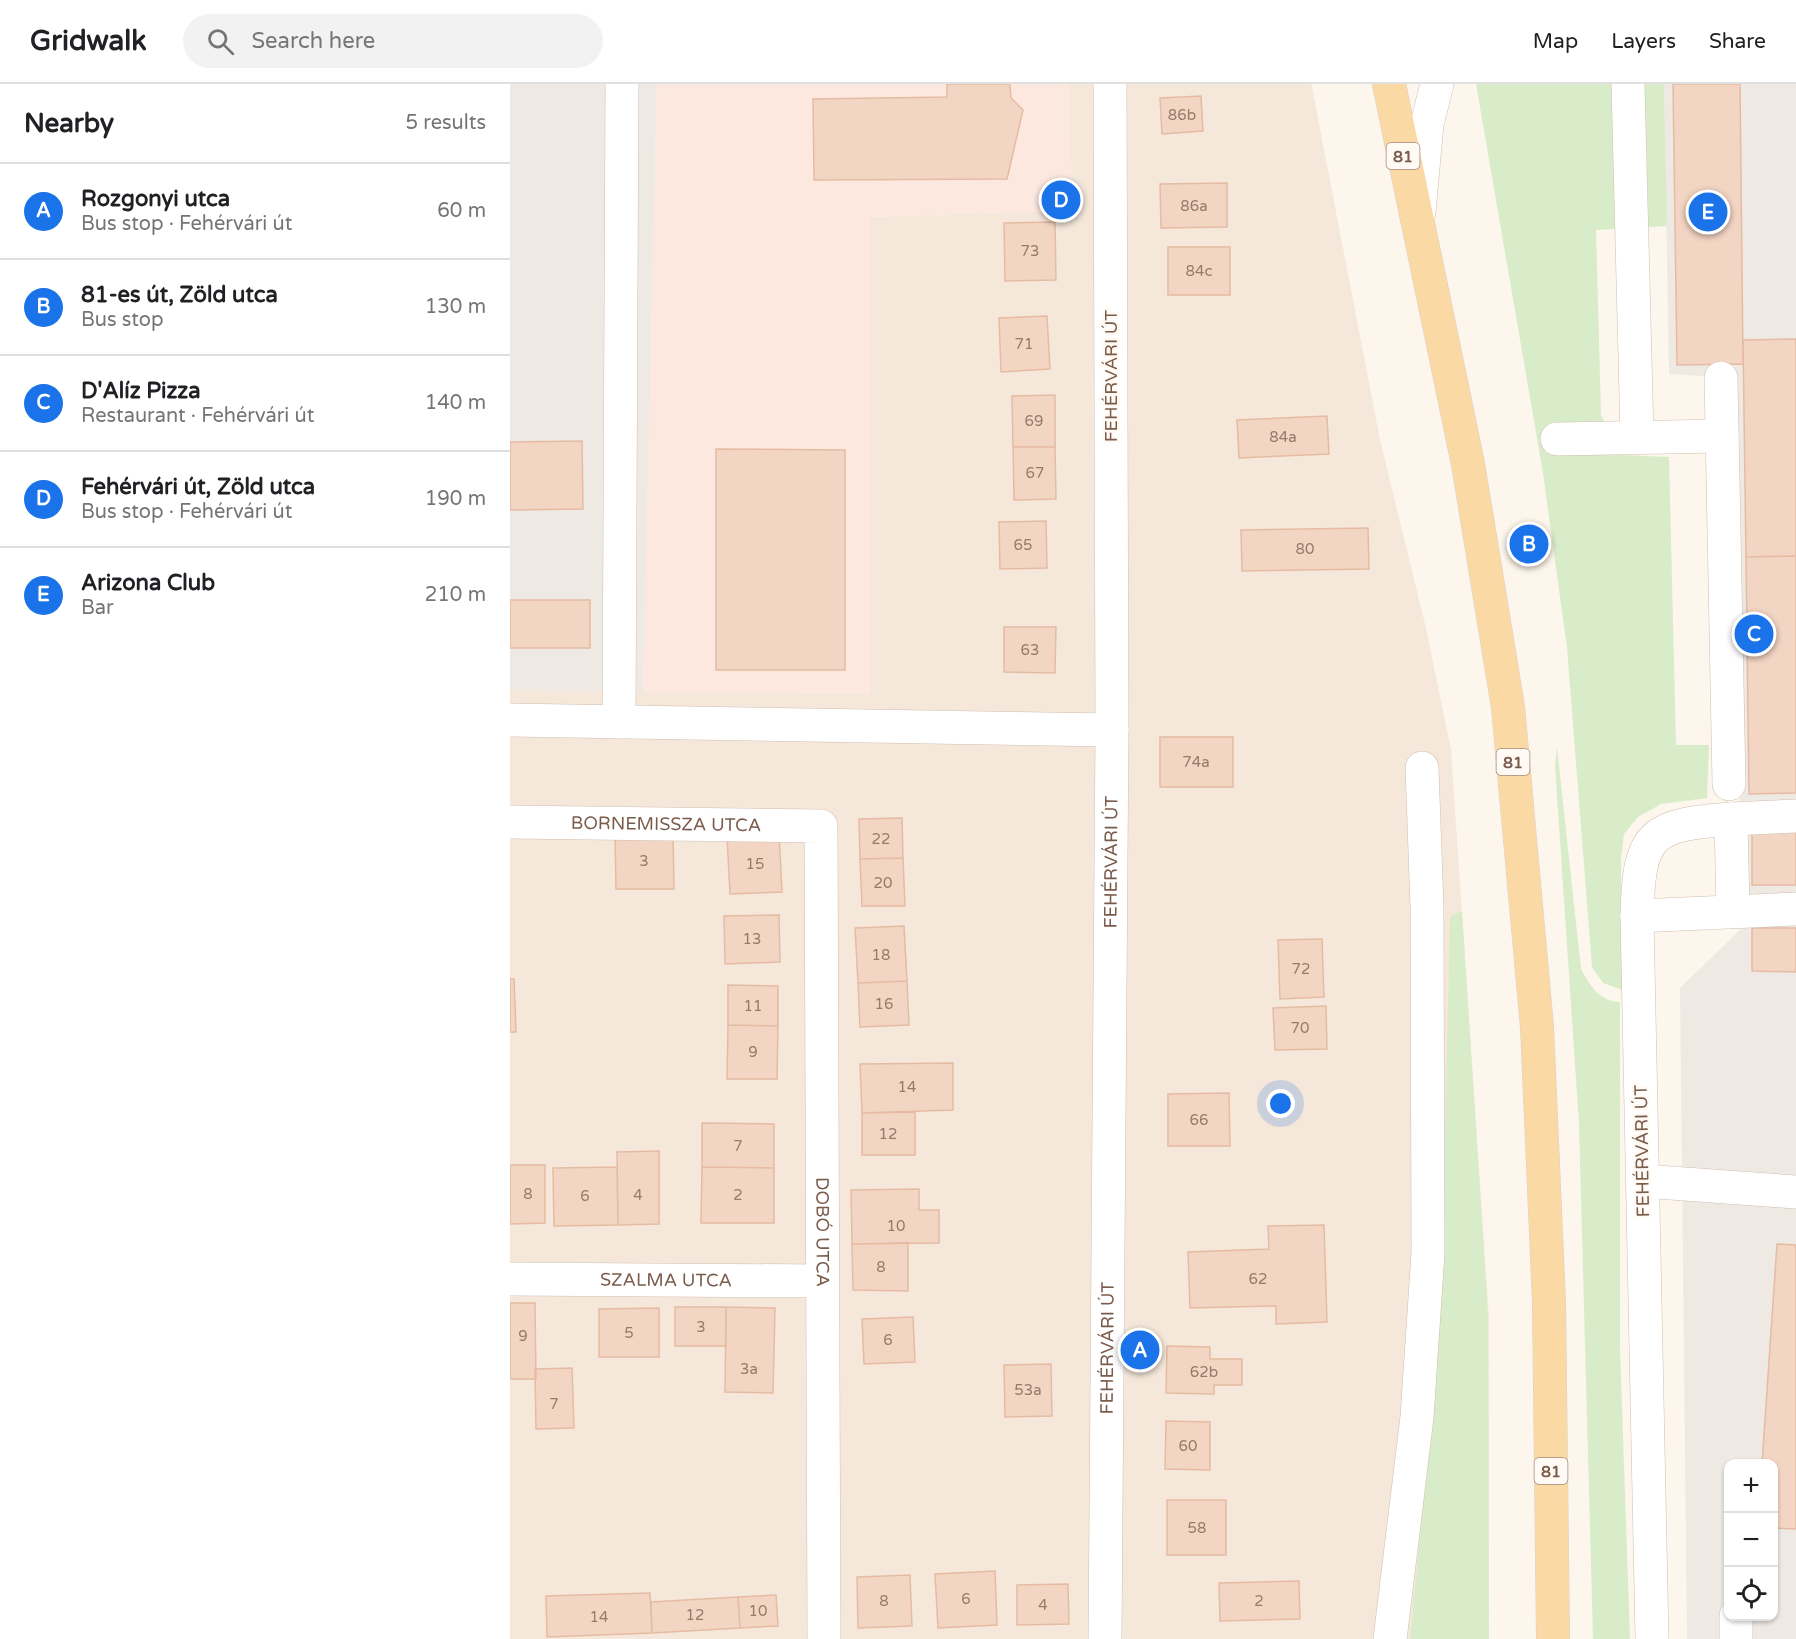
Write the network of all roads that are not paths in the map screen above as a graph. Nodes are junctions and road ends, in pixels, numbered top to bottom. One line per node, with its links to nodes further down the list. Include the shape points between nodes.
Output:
1 (622, 84): 12 (street)
2 (1110, 84): 13 (street, FEHÉRVÁRI ÚT)
3 (1389, 84): 6 (main road, 81)
4 (1437, 84): 6 (street, via 1427,124)
5 (1628, 84): 8 (street)
6 (1418, 229): 31 (main road, 81, via 1468,464 1508,706 1538,1027 1549,1302)
7 (1721, 378): 9 (street)
8 (1637, 436): 9 (street); 10 (street)
9 (1722, 436): 15 (street)
10 (1557, 439)
11 (510, 720): 12 (street)
12 (619, 722): 13 (street)
13 (1112, 730): 29 (street, FEHÉRVÁRI ÚT)
14 (1422, 768): 30 (street, via 1427,907 1428,1253 1417,1416)
15 (1730, 784)
16 (1796, 816): 17 (street, FEHÉRVÁRI ÚT)
17 (1731, 819): 21 (street); 22 (street, FEHÉRVÁRI ÚT, via 1670,827 1653,838 1643,857)
18 (510, 822): 19 (street, BORNEMISSZA UTCA)
19 (821, 825): 26 (street, DOBÓ UTCA)
20 (1796, 909): 21 (street)
21 (1733, 910): 22 (street)
22 (1637, 916): 23 (street, FEHÉRVÁRI ÚT)
23 (1643, 1182): 24 (street); 32 (street, FEHÉRVÁRI ÚT)
24 (1796, 1192)
25 (510, 1279): 26 (street, SZALMA UTCA)
26 (822, 1281): 28 (street, DOBÓ UTCA)
27 (1736, 1621): 33 (street)
28 (824, 1639)
29 (1105, 1639)
30 (1389, 1639)
31 (1553, 1639)
32 (1652, 1639)
33 (1736, 1639)

